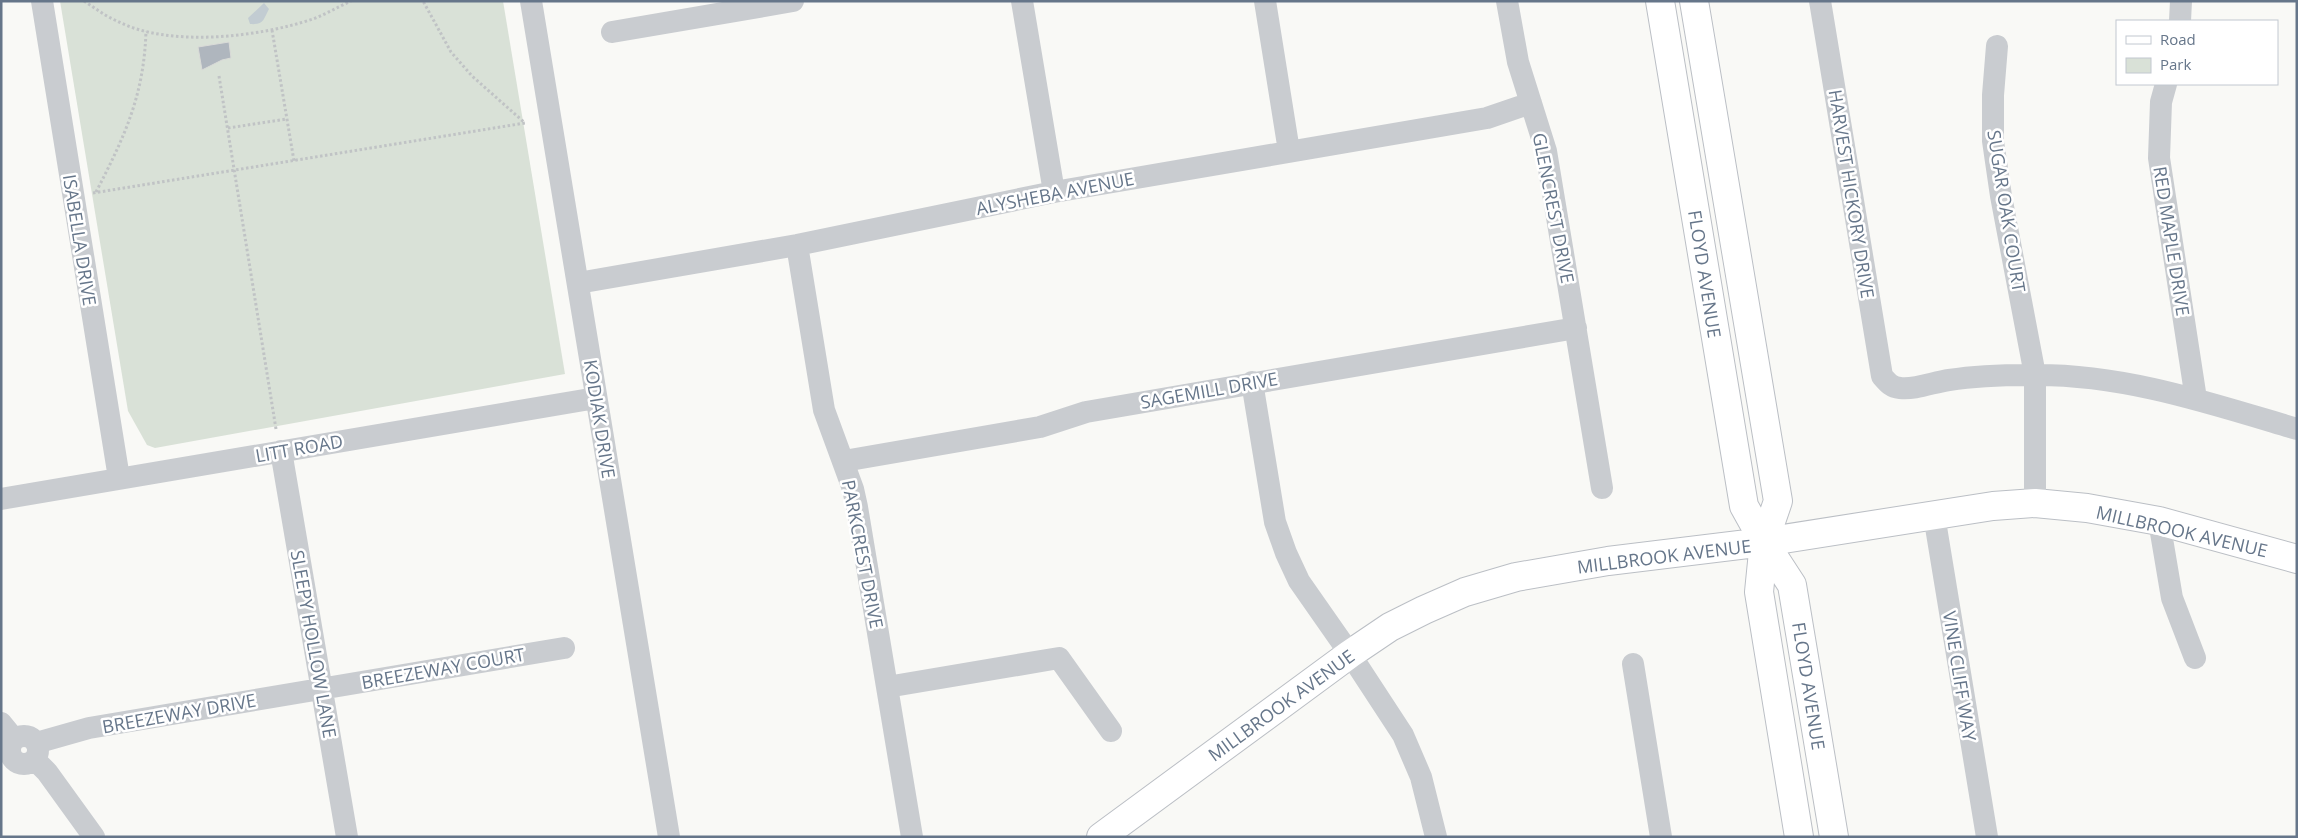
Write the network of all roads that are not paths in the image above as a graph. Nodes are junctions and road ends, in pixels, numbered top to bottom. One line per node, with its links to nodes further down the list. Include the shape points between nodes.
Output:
1 (42, 1): 28 (street, ISABELLA DRIVE)
2 (531, 1): 19 (street, KODIAK DRIVE)
3 (794, 1): 12 (street)
4 (1022, 1): 17 (street)
5 (1264, 1): 16 (street)
6 (1507, 1): 15 (street, GLENCREST DRIVE, via 1518,62)
7 (1660, 1): 34 (street, FLOYD AVENUE, via 1744,506)
8 (1694, 1): 34 (street, FLOYD AVENUE, via 1778,501)
9 (1820, 1): 21 (street, HARVEST HICKORY DRIVE, via 1882,376 1888,384 1903,389 1950,380)
10 (2181, 1): 11 (street)
11 (2180, 20)
12 (612, 32)
13 (1997, 46): 21 (street, SUGAR OAK COURT, via 1993,141)
14 (2166, 85): 24 (street, RED MAPLE DRIVE, via 2161,102 2159,158)
15 (1531, 103): 16 (street, ALYSHEBA AVENUE, via 1487,118); 20 (street, GLENCREST DRIVE, via 1546,151)
16 (1290, 152): 17 (street, ALYSHEBA AVENUE)
17 (1054, 192): 18 (street, ALYSHEBA AVENUE)
18 (797, 245): 19 (street, ALYSHEBA AVENUE); 27 (street, PARKCREST DRIVE, via 824,410)
19 (578, 283): 23 (street, KODIAK DRIVE)
20 (1576, 328): 22 (street, SAGEMILL DRIVE); 29 (street, GLENCREST DRIVE)
21 (2035, 374): 24 (street, via 2129,384); 31 (street, SUGAR OAK COURT)
22 (1252, 382): 27 (street, SAGEMILL DRIVE, via 1086,412 1040,427); 37 (street, via 1276,522 1286,554 1299,580)
23 (596, 398): 26 (street, LITT ROAD); 46 (street, KODIAK DRIVE)
24 (2196, 399): 25 (street)
25 (2297, 429)
26 (281, 451): 28 (street, LITT ROAD); 40 (street, SLEEPY HOLLOW LANE)
27 (844, 461): 41 (street, PARKCREST DRIVE, via 857,508)
28 (119, 478): 30 (street, LITT ROAD)
29 (1602, 488)
30 (1, 499)
31 (2035, 503): 32 (street, MILLBROOK AVENUE); 33 (street, MILLBROOK AVENUE)
32 (1934, 515): 34 (street, MILLBROOK AVENUE); 53 (street, VINE CLIFF WAY)
33 (2160, 521): 35 (street, MILLBROOK AVENUE); 38 (street, via 2172,598)
34 (1764, 542): 37 (street, MILLBROOK AVENUE, via 1608,561 1516,577 1465,592 1424,610 1390,627); 51 (street, FLOYD AVENUE, via 1758,592); 52 (street, FLOYD AVENUE, via 1792,585)
35 (2297, 559)
36 (564, 648): 40 (street, BREEZEWAY COURT)
37 (1350, 654): 48 (street, MILLBROOK AVENUE); 49 (street, via 1412,755 1428,800)
38 (2195, 658)
39 (1634, 664): 50 (street)
40 (322, 688): 43 (street, BREEZEWAY DRIVE, via 89,728); 45 (street, SLEEPY HOLLOW LANE)
41 (887, 688): 42 (street, via 1059,658); 47 (street, PARKCREST DRIVE)
42 (1110, 731)
43 (17, 748): 44 (street, via 47,772)
44 (94, 837)
45 (347, 837)
46 (669, 837)
47 (912, 837)
48 (1101, 837)
49 (1436, 837)
50 (1662, 837)
51 (1798, 837)
52 (1834, 837)
53 (1987, 837)

